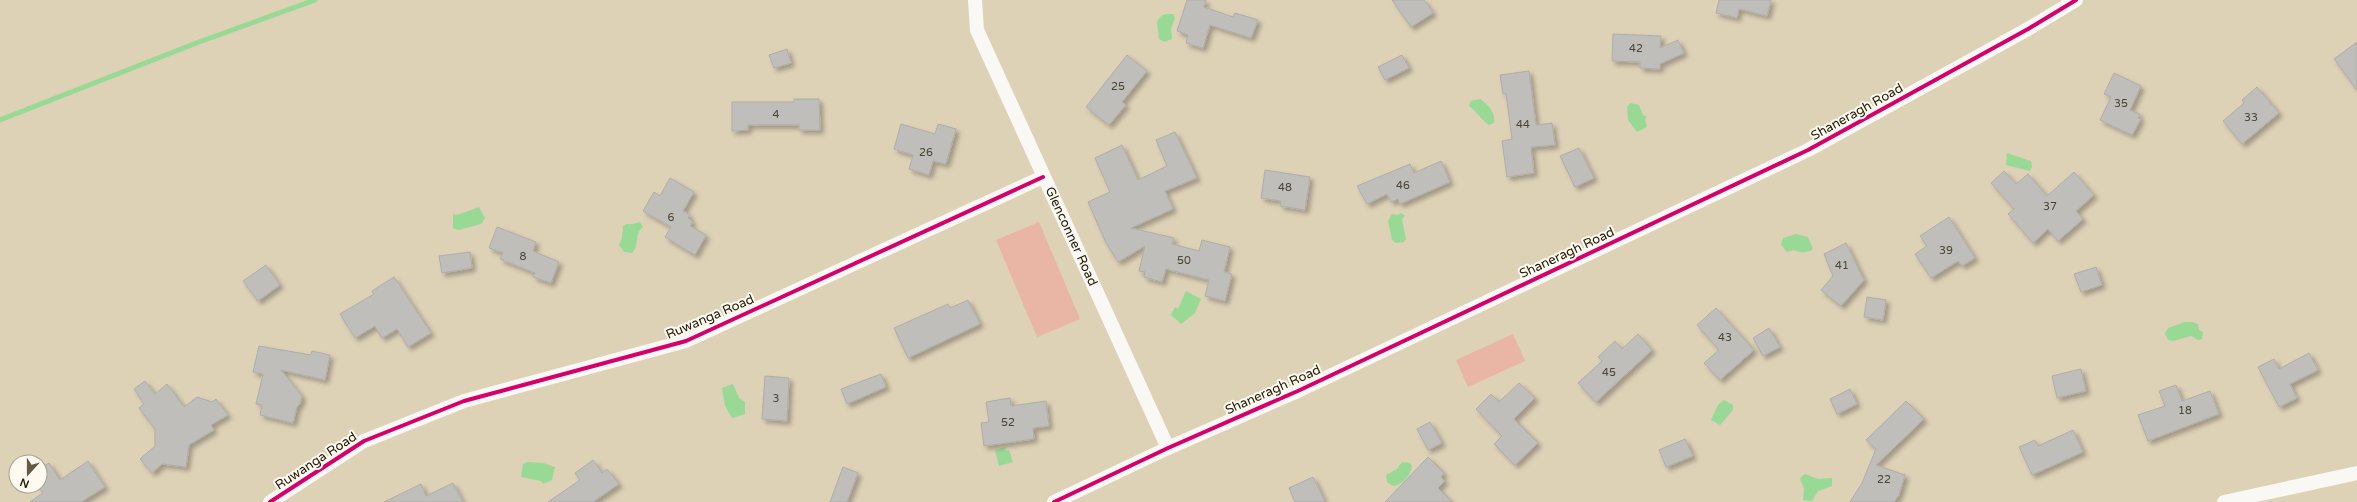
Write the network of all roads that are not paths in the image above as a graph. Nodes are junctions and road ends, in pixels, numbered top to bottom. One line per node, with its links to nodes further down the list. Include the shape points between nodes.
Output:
1 (975, 0): 3 (street, Glenconner Road, via 976,30)
2 (2076, 0): 4 (street, Shaneragh Road, via 1808,150 1300,390)
3 (1043, 177): 4 (street, Glenconner Road); 6 (street, Ruwanga Road, via 686,341 464,401 364,441)
4 (1168, 448): 7 (street, Shaneragh Road)
5 (2357, 473): 8 (street)
6 (270, 502)
7 (1054, 502)
8 (2224, 502)

